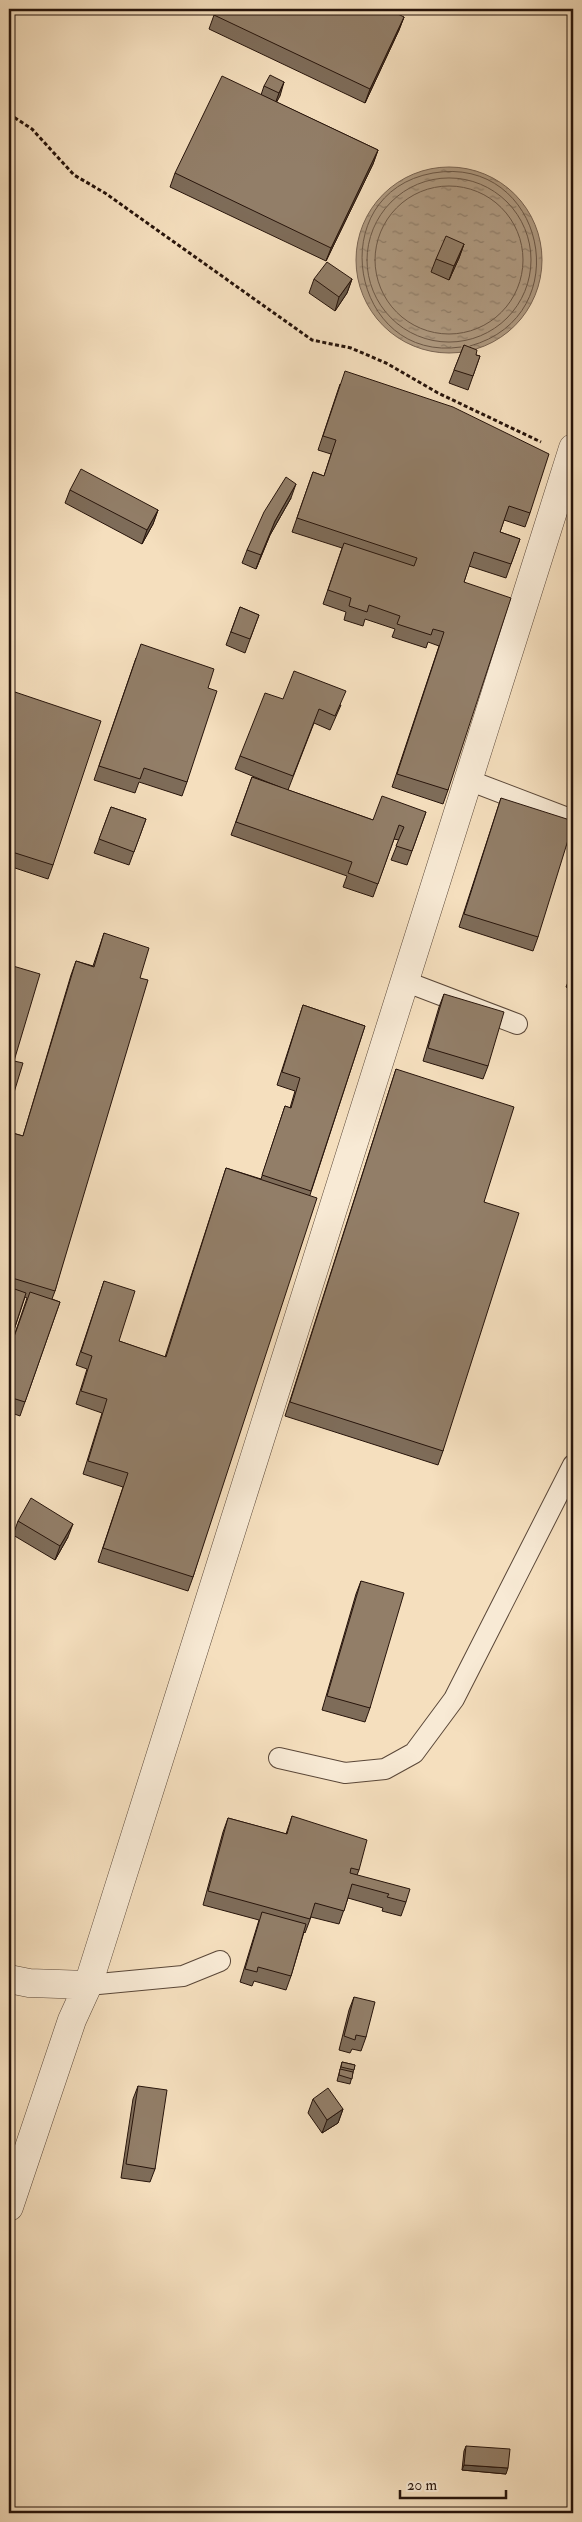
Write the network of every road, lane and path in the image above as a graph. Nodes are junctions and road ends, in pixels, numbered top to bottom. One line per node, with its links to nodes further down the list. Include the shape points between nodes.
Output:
1 (9, 114): 2 (path, via 32,129 74,175 105,193 312,340 351,348 386,363 438,394)
2 (572, 452): 3 (street)
3 (468, 780): 4 (lane); 5 (street)
4 (573, 820)
5 (404, 981): 6 (lane); 11 (street)
6 (517, 1024)
7 (573, 1465): 8 (lane, via 454,1699 414,1753 385,1769 345,1773)
8 (279, 1758)
9 (220, 1961): 11 (lane, via 183,1976)
10 (9, 1979): 11 (street)
11 (88, 1985): 12 (street, via 72,2020)
12 (9, 2207)

